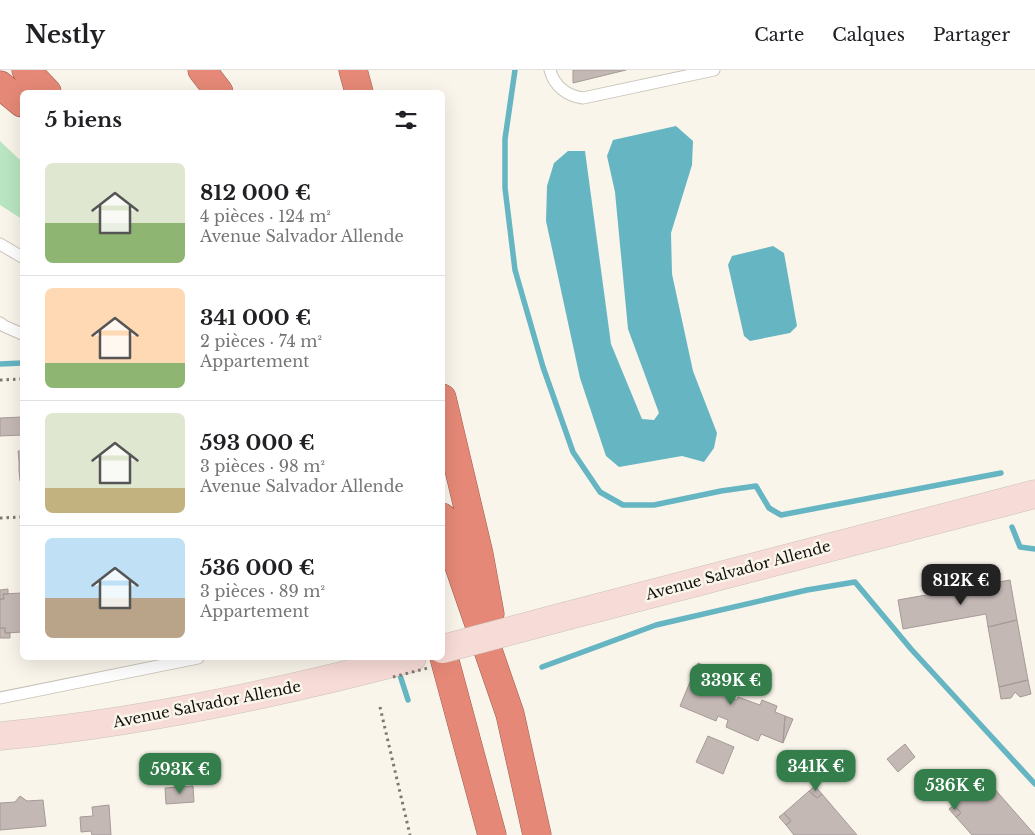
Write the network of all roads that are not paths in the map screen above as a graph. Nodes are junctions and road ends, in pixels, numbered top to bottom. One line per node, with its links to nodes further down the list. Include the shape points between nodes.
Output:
1 (26, 70): 7 (highway)
2 (202, 70): 8 (highway)
3 (353, 70): 9 (highway)
4 (550, 70): 5 (lane, via 560,88 583,98)
5 (714, 70)
6 (0, 85): 10 (highway)
7 (45, 90)
8 (217, 90)
9 (358, 90)
10 (20, 101)
11 (0, 108): 12 (highway)
12 (20, 116)
13 (0, 244): 14 (lane)
14 (20, 256)
15 (0, 322): 16 (lane)
16 (20, 333)
17 (445, 411): 25 (highway, via 479,554)
18 (1035, 494): 20 (street, Avenue Salvador Allende, bridge)
19 (445, 526): 25 (highway)
20 (445, 649)
21 (188, 660): 24 (lane)
22 (401, 660): 26 (street, Avenue Salvador Allende, via 270,694 176,713)
23 (445, 660): 27 (highway)
24 (0, 698)
25 (510, 714): 28 (highway)
26 (0, 736)
27 (492, 835)
28 (537, 835)

